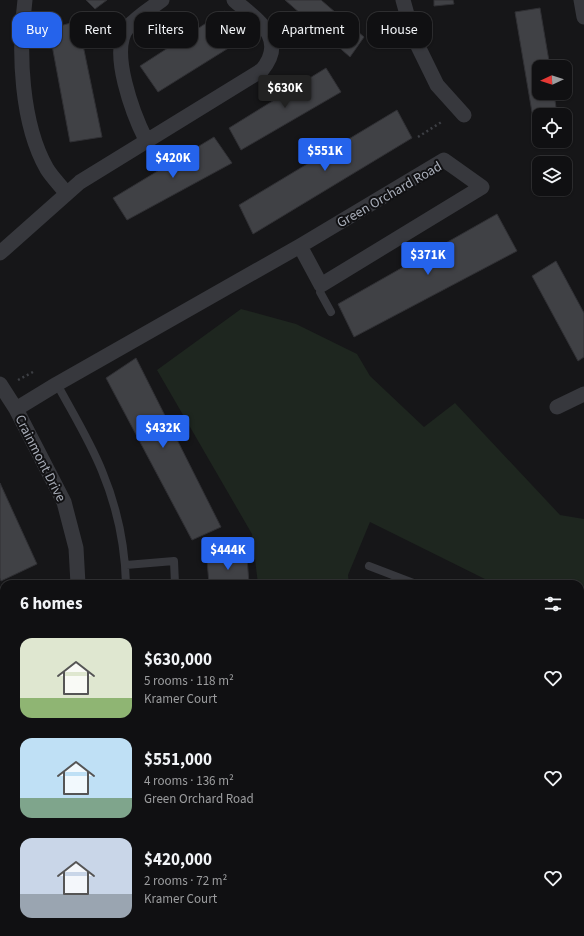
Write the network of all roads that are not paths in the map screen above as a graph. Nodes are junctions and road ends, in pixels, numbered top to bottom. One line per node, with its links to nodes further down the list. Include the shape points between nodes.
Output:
1 (26, 0): 9 (street, via 22,61 28,119 35,144 47,170)
2 (162, 0): 8 (street, via 128,27 121,45 122,68 134,115)
3 (234, 0): 8 (street, via 266,28 270,36 271,54 267,63 262,70)
4 (403, 0): 7 (street, via 413,36 437,85)
5 (581, 0): 6 (street)
6 (584, 17)
7 (464, 115)
8 (146, 140): 9 (street)
9 (66, 193): 11 (street)
10 (300, 246): 12 (street); 12 (street, Green Orchard Road, via 444,160 482,188); 15 (street, Green Orchard Road)
11 (0, 253)
12 (321, 285): 13 (lane, via 320,292)
13 (331, 312)
14 (0, 384): 18 (street, Crainmont Drive)
15 (57, 384): 18 (street, Green Orchard Road); 19 (lane, via 102,471 119,522)
16 (584, 394): 17 (street)
17 (557, 407)
18 (16, 409): 21 (street, Crainmont Drive, via 64,502 76,548)
19 (126, 565): 22 (lane); 23 (lane, via 174,561)
20 (369, 566): 24 (lane)
21 (78, 580)
22 (126, 580)
23 (175, 580)
24 (406, 580)

